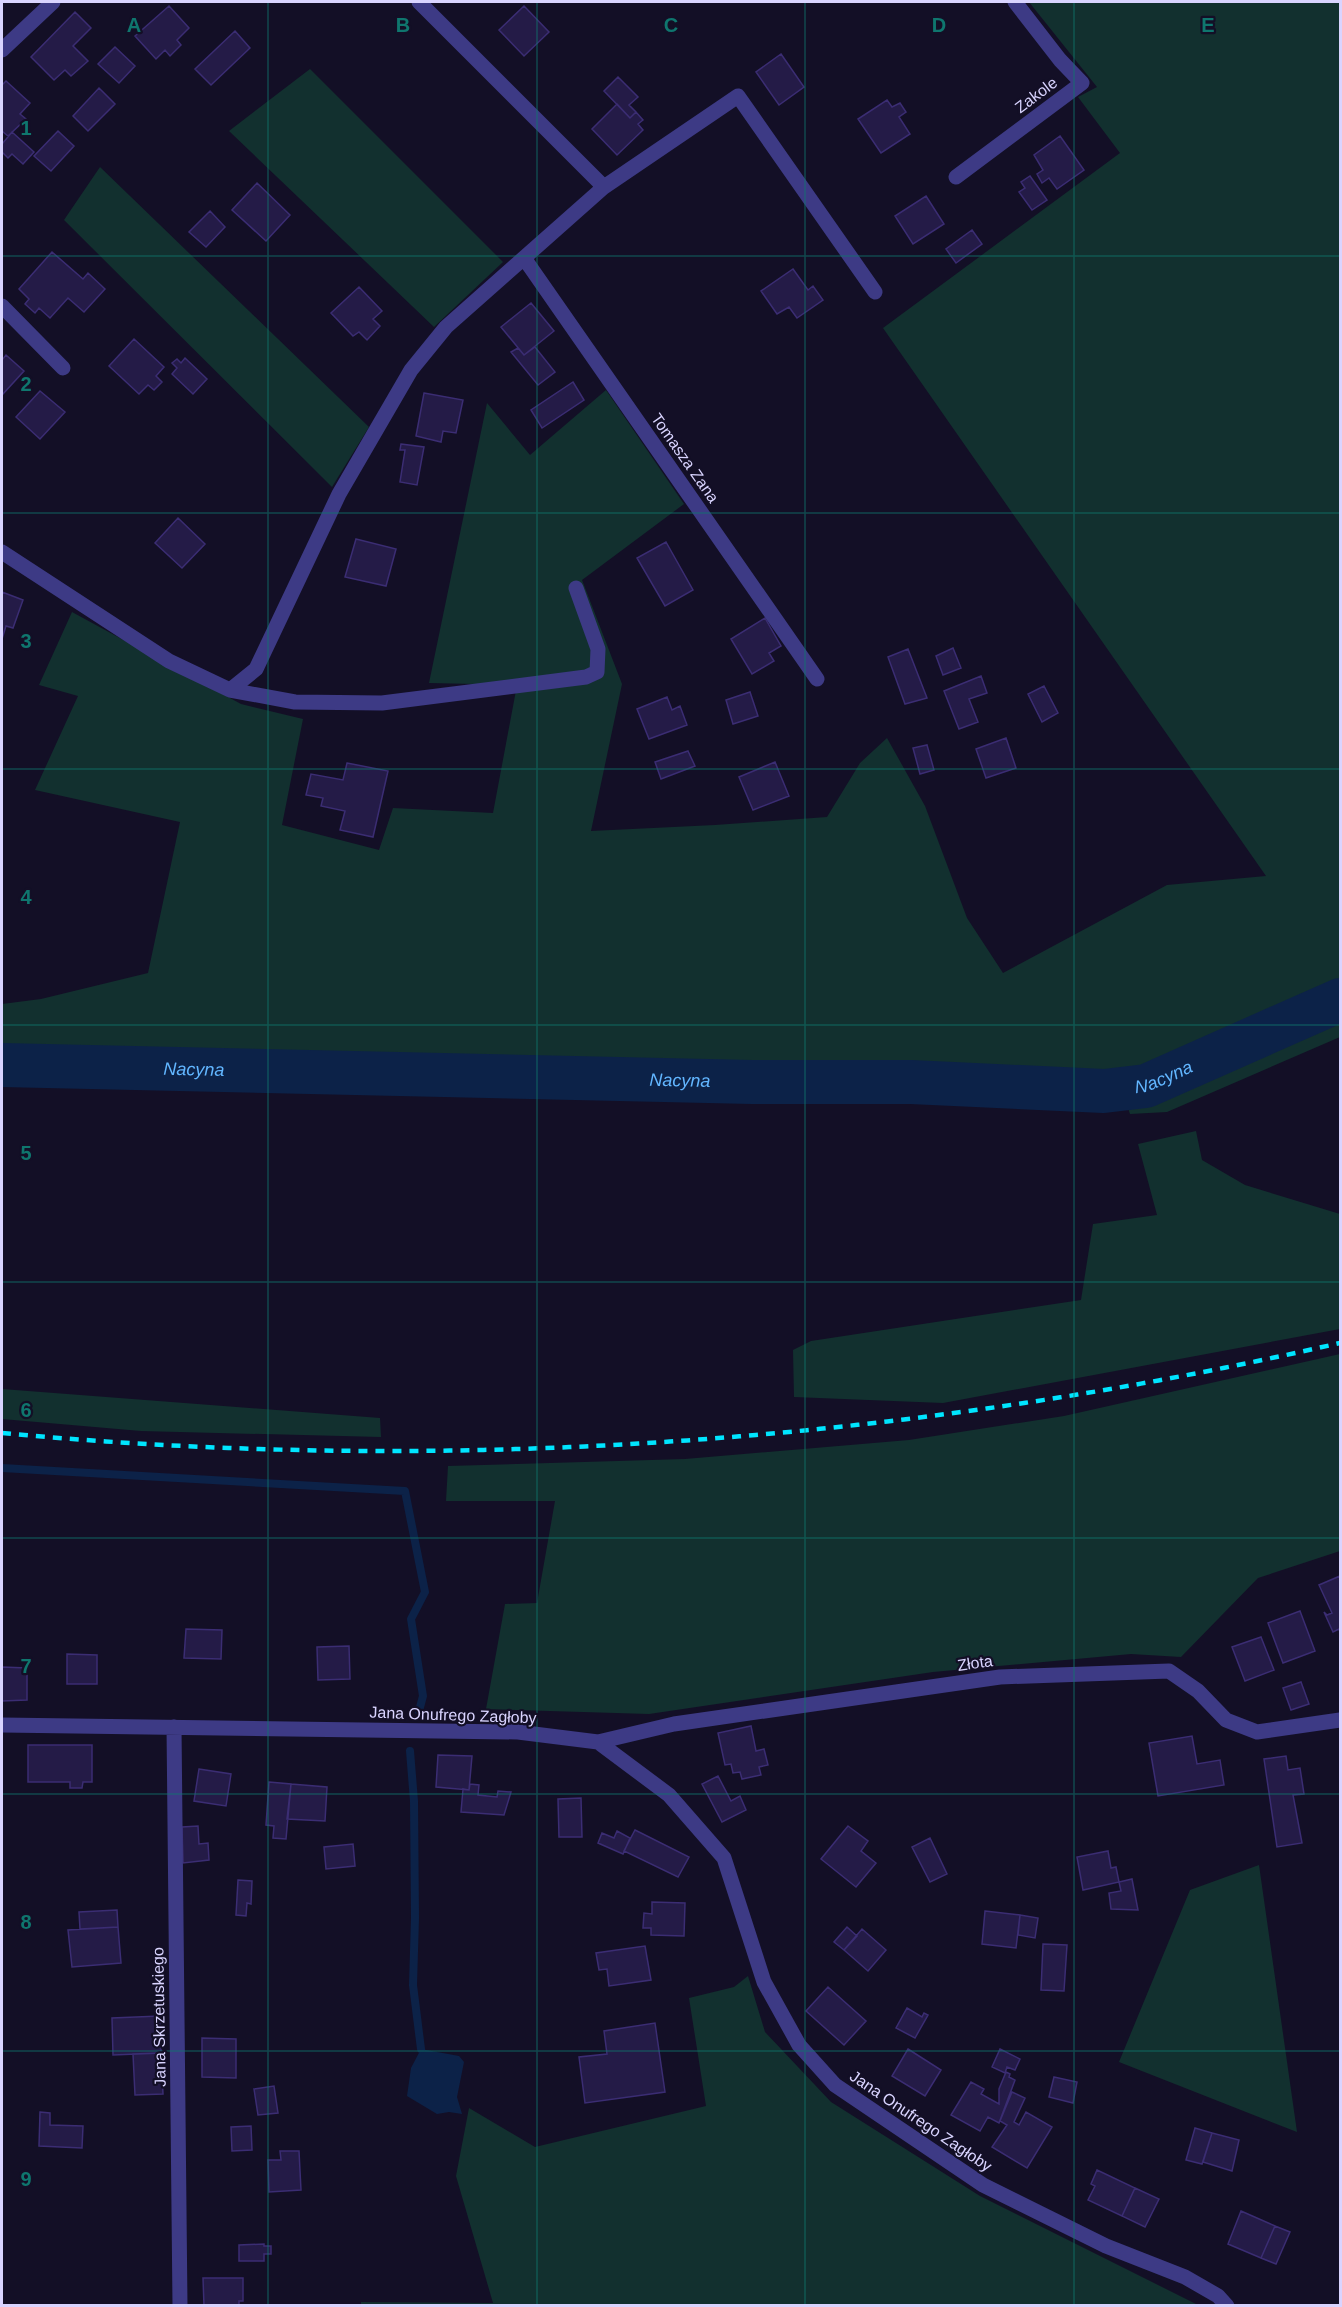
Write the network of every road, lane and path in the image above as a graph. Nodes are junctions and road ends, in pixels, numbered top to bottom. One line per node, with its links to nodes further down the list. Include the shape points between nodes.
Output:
1 (53, 2): 4 (street)
2 (419, 2): 6 (street)
3 (1015, 2): 5 (street, Zakole, via 1082,83)
4 (2, 50)
5 (956, 177)
6 (604, 187): 7 (street); 8 (street, via 738,96)
7 (524, 258): 13 (street, Tomasza Zana); 14 (street, via 446,327 411,370 339,494 256,669)
8 (875, 292)
9 (2, 306): 10 (street)
10 (63, 368)
11 (2, 552): 14 (street, via 169,661)
12 (576, 588): 14 (street, via 598,649 597,672 586,677 382,703 295,702)
13 (818, 679)
14 (230, 690)
15 (1341, 1720): 18 (street, Złota, via 1257,1732 1226,1720 1198,1691 1169,1671 1000,1677 674,1724)
16 (2, 1725): 17 (street, Jana Onufrego Zagłoby)
17 (174, 1728): 18 (street, Jana Onufrego Zagłoby, via 518,1732); 19 (street, Jana Skrzetuskiego)
18 (598, 1742): 20 (street, Jana Onufrego Zagłoby, via 669,1795 724,1858 764,1982 799,2045 835,2085 983,2185 1106,2246 1185,2277 1218,2296)
19 (180, 2306)
20 (1227, 2306)

